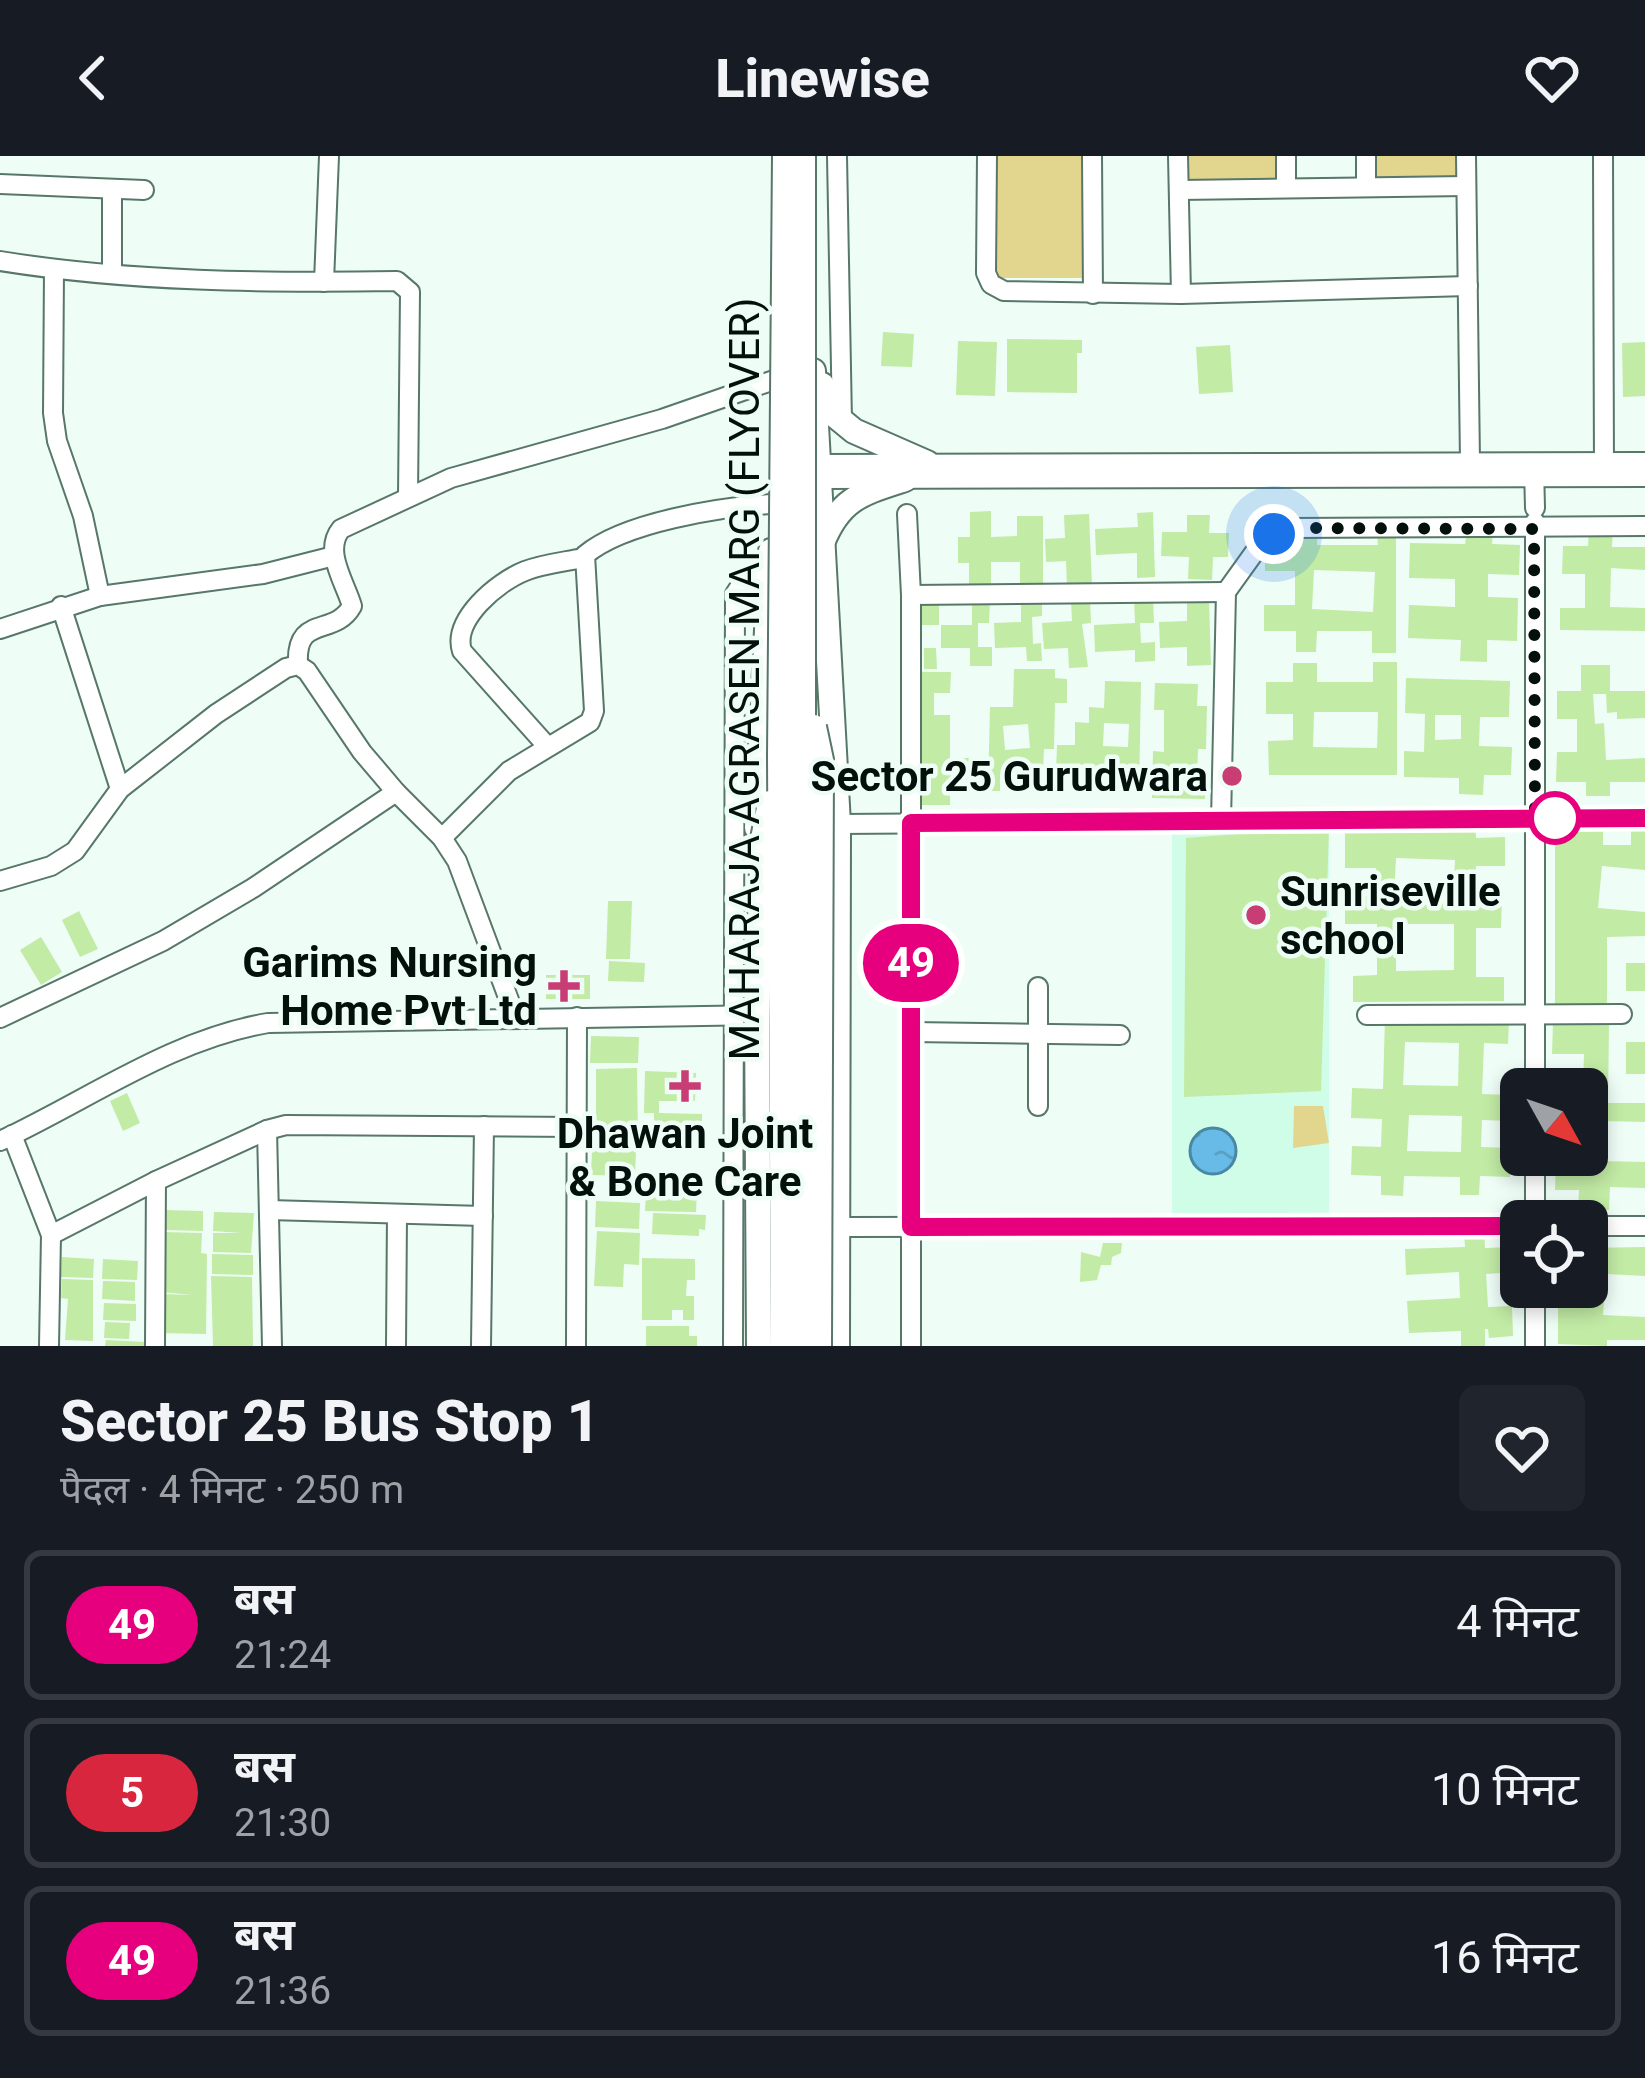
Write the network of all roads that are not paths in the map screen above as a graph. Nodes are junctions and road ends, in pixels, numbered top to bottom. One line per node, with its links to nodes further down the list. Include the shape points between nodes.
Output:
1 (329, 156): 23 (street)
2 (775, 156): 28 (main road)
3 (785, 156): 54 (main road, MAHARAJA AGRASEN MARG (FLYOVER), bridge)
4 (806, 156): 27 (main road); 52 (main road, MAHARAJA AGRASEN MARG (FLYOVER), bridge)
5 (837, 156): 29 (street)
6 (987, 156): 25 (street, via 992,284 1004,292)
7 (1092, 156): 25 (street)
8 (1178, 156): 19 (street)
9 (1286, 156): 15 (street)
10 (1366, 156): 16 (street)
11 (1466, 156): 14 (street)
12 (1603, 156): 33 (street)
13 (0, 184): 17 (street)
14 (1466, 186): 16 (street); 24 (street)
15 (1286, 188): 16 (street); 19 (street)
16 (1366, 188)
17 (112, 189): 18 (street); 22 (street)
18 (144, 190)
19 (1179, 190): 26 (street)
20 (0, 261): 21 (street)
21 (54, 270): 22 (street); 48 (street, via 53,413)
22 (112, 273): 23 (street)
23 (324, 282): 38 (street, via 398,281 410,292)
24 (1468, 286): 26 (street); 30 (street)
25 (1093, 294): 26 (street)
26 (1181, 294)
27 (813, 361): 29 (main road); 35 (main road)
28 (774, 380): 38 (street); 39 (main road)
29 (842, 421): 32 (main road)
30 (1470, 462): 32 (street); 34 (street)
31 (1645, 462): 33 (street)
32 (927, 464): 35 (street)
33 (1604, 469): 34 (street); 36 (street)
34 (1534, 470): 37 (street); 41 (street)
35 (819, 472): 37 (street); 43 (main road)
36 (1645, 477)
37 (905, 478): 43 (main road, via 833,515)
38 (407, 496): 44 (street, via 341,529)
39 (772, 504): 45 (street, via 658,524); 68 (main road)
40 (907, 514): 47 (street)
41 (1535, 520): 42 (street); 46 (street, via 1290,528 1259,546); 57 (street)
42 (1645, 526)
43 (820, 547): 61 (main road)
44 (334, 556): 48 (street); 51 (street, via 352,606 302,637)
45 (584, 558): 53 (street, via 594,711 581,730); 53 (street, via 517,574 458,637)
46 (1226, 592): 47 (street); 59 (street)
47 (911, 595): 60 (street)
48 (100, 596): 49 (street)
49 (61, 606): 50 (street); 55 (street)
50 (0, 629)
51 (298, 665): 55 (street, via 216,713); 56 (street)
52 (803, 678): 103 (main road, MAHARAJA AGRASEN MARG (FLYOVER), bridge); 104 (main road, bridge, via 821,760)
53 (547, 746): 62 (street, via 509,771)
54 (780, 756): 101 (main road, bridge, via 763,839); 102 (main road, MAHARAJA AGRASEN MARG (FLYOVER), bridge)
55 (120, 789): 63 (street, via 75,850)
56 (396, 792): 62 (street); 72 (street, via 163,941)
57 (1535, 818): 58 (street); 59 (street); 66 (street)
58 (1645, 818)
59 (1221, 820): 60 (street)
60 (911, 823): 61 (street); 73 (street)
61 (838, 824): 65 (main road)
62 (442, 838): 70 (street)
63 (0, 881)
64 (1038, 987): 74 (street)
65 (837, 1013): 68 (street); 89 (main road)
66 (1535, 1014): 67 (street); 69 (street); 76 (street)
67 (1622, 1014)
68 (741, 1015): 71 (street); 99 (street); 100 (main road)
69 (1367, 1015)
70 (515, 1016): 71 (street); 81 (street, via 226,1030)
71 (577, 1017): 79 (street)
72 (0, 1018)
73 (911, 1032): 74 (street); 90 (street)
74 (1038, 1034): 75 (street); 77 (street)
75 (1120, 1035)
76 (1535, 1068)
77 (1038, 1106)
78 (484, 1126): 79 (street); 80 (street, via 310,1123); 85 (street)
79 (576, 1126): 98 (street)
80 (267, 1130): 82 (street); 83 (street)
81 (6, 1138): 91 (street)
82 (156, 1180): 91 (street); 94 (street)
83 (269, 1210): 84 (street); 95 (street)
84 (397, 1214): 85 (street); 96 (street)
85 (483, 1216): 97 (street)
86 (1500, 1226): 90 (street)
87 (1608, 1226): 88 (street)
88 (1645, 1226)
89 (838, 1227): 90 (street); 105 (main road)
90 (911, 1227): 106 (street)
91 (51, 1235): 93 (street)
92 (1535, 1308): 107 (street)
93 (49, 1346)
94 (155, 1346)
95 (272, 1346)
96 (397, 1346)
97 (482, 1346)
98 (576, 1346)
99 (733, 1346)
100 (747, 1346)
101 (759, 1346)
102 (783, 1346)
103 (803, 1346)
104 (820, 1346)
105 (837, 1346)
106 (911, 1346)
107 (1535, 1346)

